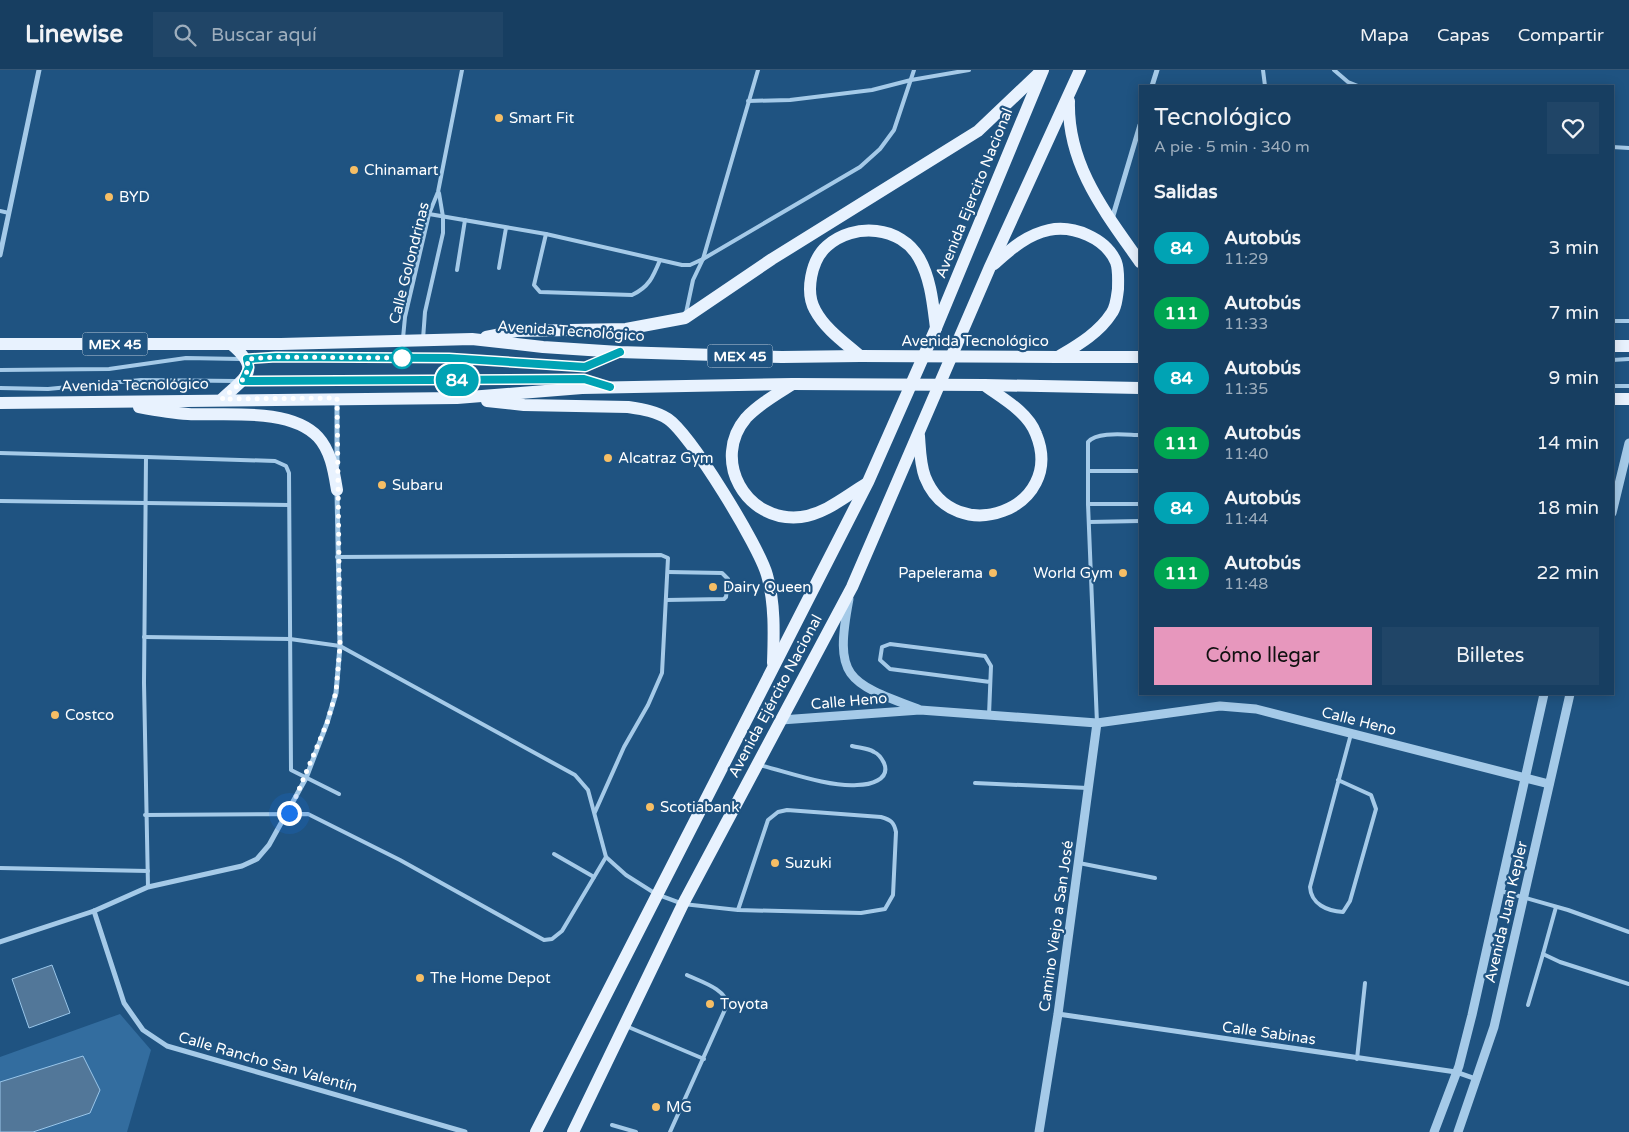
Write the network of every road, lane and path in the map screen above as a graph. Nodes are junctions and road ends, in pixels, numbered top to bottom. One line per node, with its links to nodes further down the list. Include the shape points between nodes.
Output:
1 (39, 70): 22 (street)
2 (462, 70): 20 (lane)
3 (758, 70): 16 (lane)
4 (914, 70): 11 (lane)
5 (970, 70): 11 (lane)
6 (1043, 70): 36 (main road, via 978,131 772,259); 39 (main road, Avenida Ejercito Nacional)
7 (1080, 70): 15 (main road)
8 (1157, 70): 12 (street)
9 (1263, 70): 13 (lane)
10 (1334, 70): 14 (lane)
11 (912, 80): 16 (lane, via 872,90 790,100); 30 (lane, via 894,130 880,149 860,167)
12 (1152, 85)
13 (1265, 85)
14 (1356, 85)
15 (1069, 94): 26 (main road, via 1068,119 1077,162); 33 (main road)
16 (748, 101): 30 (lane)
17 (1139, 128): 26 (street)
18 (1614, 147): 19 (lane)
19 (1629, 148)
20 (438, 192): 23 (lane, Calle Golondrinas); 24 (lane, Calle Golondrinas)
21 (0, 211): 22 (lane)
22 (9, 213): 29 (street)
23 (429, 214): 24 (lane); 41 (lane, Calle Golondrinas)
24 (444, 217): 25 (lane); 42 (lane, Calle Golondrinas, via 425,312)
25 (465, 220): 27 (lane); 35 (lane)
26 (1112, 221): 32 (main road)
27 (506, 228): 28 (lane); 34 (lane)
28 (546, 234): 31 (lane); 31 (lane, via 534,285 540,292 632,295 651,282)
29 (0, 254)
30 (703, 259): 31 (lane, via 690,265); 36 (lane, via 693,280)
31 (660, 260)
32 (1139, 261)
33 (990, 267): 49 (main road, via 1021,240 1050,230 1083,233 1108,250 1116,263 1118,277 1118,296 1111,314 1082,342); 70 (main road, Avenida Ejército Nacional)
34 (500, 268)
35 (458, 270)
36 (685, 318): 40 (main road, via 626,329 516,331)
37 (1614, 321): 38 (lane)
38 (1629, 321)
39 (936, 328): 48 (main road, via 925,271 908,243 882,231 844,236 827,246 819,257 812,277 811,299 824,324); 77 (main road, Avenida Ejército Nacional)
40 (472, 339): 42 (main road, Avenida Tecnológico / MEX 45); 47 (main road, Avenida Tecnológico / MEX 45)
41 (402, 341): 42 (main road, Avenida Tecnológico / MEX 45); 44 (main road, Avenida Tecnológico / MEX 45)
42 (423, 341)
43 (0, 344): 44 (main road, Avenida Tecnológico / MEX 45)
44 (231, 344): 51 (main road)
45 (1614, 346): 46 (main road)
46 (1629, 346)
47 (620, 352): 48 (main road, Avenida Tecnológico / MEX 45); 51 (lane, via 585,367 449,358)
48 (860, 356): 49 (main road, Avenida Tecnológico / MEX 45, bridge)
49 (1058, 357): 50 (main road, Avenida Tecnológico / MEX 45)
50 (1139, 357)
51 (247, 359): 54 (lane, via 186,358 109,369); 55 (main road, via 249,367)
52 (1629, 359): 53 (lane)
53 (1614, 360)
54 (0, 370)
55 (243, 381): 60 (lane, via 584,379); 61 (lane, via 141,380 48,389); 65 (main road)
56 (793, 384): 57 (main road, Avenida Tecnológico / MEX 45, bridge); 60 (main road, Avenida Tecnológico / MEX 45); 77 (main road, via 759,406 737,433 733,463 743,492 767,513 802,517 817,513)
57 (984, 385): 62 (main road, Avenida Tecnológico / MEX 45); 70 (main road, via 1028,421 1041,450 1038,480 1029,494 1015,506 985,515 965,514 946,506 924,476)
58 (1614, 386): 59 (lane)
59 (1629, 386)
60 (610, 387): 64 (main road, Avenida Tecnológico / MEX 45)
61 (0, 388)
62 (1139, 388)
63 (337, 398): 64 (main road, Avenida Tecnológico / MEX 45); 65 (main road, Avenida Tecnológico / MEX 45); 78 (street)
64 (457, 398): 94 (main road, via 524,405 628,407 668,419 712,476 758,553 767,575 771,598)
65 (222, 399): 68 (main road, Avenida Tecnológico / MEX 45)
66 (1614, 399): 67 (main road)
67 (1629, 399)
68 (106, 402): 69 (main road, Avenida Tecnológico / MEX 45); 78 (main road, via 187,414 282,418 300,424 317,436 326,448)
69 (0, 403)
70 (919, 433): 89 (main road, Avenida Ejército Nacional)
71 (1139, 435): 75 (lane, via 1093,437 1088,442)
72 (1629, 443): 84 (street)
73 (0, 453): 74 (lane)
74 (146, 457): 80 (lane); 83 (lane, via 275,461 286,466 289,473)
75 (1088, 471): 76 (lane); 81 (lane)
76 (1139, 471)
77 (868, 482): 94 (main road, Avenida Ejército Nacional)
78 (337, 490): 87 (street)
79 (0, 501): 80 (lane)
80 (146, 503): 83 (lane); 91 (lane)
81 (1088, 504): 82 (lane); 86 (lane)
82 (1139, 504)
83 (289, 505): 92 (lane)
84 (1614, 505)
85 (1139, 521): 86 (lane)
86 (1089, 522): 101 (lane)
87 (338, 557): 88 (lane, via 661,555 668,558); 93 (street)
88 (668, 572): 90 (lane); 90 (lane, via 722,573 728,579 724,599)
89 (852, 587): 98 (street, Calle Heno, via 843,634 843,656 850,671 860,685); 100 (main road, Avenida Ejército Nacional)
90 (666, 600): 112 (lane, via 662,673)
91 (144, 638): 92 (lane); 114 (lane)
92 (290, 639): 93 (lane); 105 (lane, via 290,770)
93 (340, 646): 105 (street, via 336,692); 112 (lane, via 575,775 588,790)
94 (773, 668): 124 (main road, Avenida Ejército Nacional)
95 (990, 682): 95 (lane, via 991,666 986,656 890,644 880,651 880,660 890,669); 99 (lane)
96 (1544, 695): 106 (street, Avenida Juan Kepler)
97 (1570, 695): 109 (street, Avenida Juan Kepler)
98 (920, 710): 99 (street, Calle Heno); 100 (street, Calle Heno)
99 (989, 715): 101 (street, Calle Heno)
100 (781, 720): 104 (main road, Avenida Ejército Nacional)
101 (1097, 723): 102 (street, Calle Heno, via 1197,708 1237,706); 110 (street, Camino Viejo a San José)
102 (1350, 734): 106 (street, Calle Heno); 107 (lane)
103 (852, 746): 104 (lane, via 875,752 882,758 886,767 878,781 855,785 835,783)
104 (757, 764): 126 (main road, Avenida Ejército Nacional)
105 (306, 778): 111 (lane); 113 (street)
106 (1525, 779): 109 (street, Calle Heno); 123 (street, Avenida Juan Kepler)
107 (1338, 780): 107 (lane, via 1310,896 1316,903 1343,912 1350,901 1376,809 1371,795)
108 (975, 783): 110 (lane)
109 (1549, 784): 125 (street, Avenida Juan Kepler)
110 (1088, 788): 117 (street, Camino Viejo a San José)
111 (340, 794)
112 (595, 812): 116 (lane)
113 (289, 813): 114 (lane); 120 (lane, via 308,814 325,821 544,940 552,939 562,931); 122 (street, via 257,859 242,866)
114 (145, 815): 119 (lane)
115 (554, 854): 120 (lane)
116 (606, 857): 120 (lane); 124 (lane)
117 (1078, 863): 121 (lane); 137 (street, Camino Viejo a San José)
118 (0, 868): 119 (lane)
119 (148, 870): 122 (lane)
120 (594, 878)
121 (1155, 878)
122 (148, 887): 129 (street)
123 (1501, 891): 125 (lane); 141 (street, Avenida Juan Kepler)
124 (656, 894): 126 (lane); 145 (main road, Avenida Ejército Nacional)
125 (1524, 898): 127 (lane); 142 (street, Avenida Juan Kepler, via 1494,1027)
126 (683, 904): 128 (lane); 138 (main road, Avenida Ejército Nacional)
127 (1556, 907): 130 (lane); 132 (lane)
128 (738, 910): 128 (lane, via 768,820 778,812 881,817 890,819 894,824 892,895 885,909 861,913)
129 (94, 911): 131 (street); 144 (street, Calle Rancho San Valentín, via 124,1003 143,1030 167,1046)
130 (1629, 932)
131 (0, 942)
132 (1544, 954): 135 (lane); 136 (lane)
133 (687, 975): 139 (lane, via 721,992 727,1001)
134 (1366, 982): 140 (lane)
135 (1629, 984)
136 (1528, 1006)
137 (1058, 1014): 140 (street, Calle Sabinas); 149 (street, Camino Viejo a San José)
138 (625, 1026): 139 (lane); 146 (main road, Avenida Ejército Nacional)
139 (704, 1059): 148 (lane)
140 (1357, 1059): 141 (street, Calle Sabinas)
141 (1456, 1072): 142 (street, Calle Sabinas); 150 (street, Avenida Juan Kepler)
142 (1476, 1079): 151 (street, Avenida Juan Kepler)
143 (612, 1125): 147 (lane)
144 (465, 1132)
145 (536, 1132)
146 (573, 1132)
147 (636, 1132)
148 (670, 1132)
149 (1039, 1132)
150 (1434, 1132)
151 (1458, 1132)

